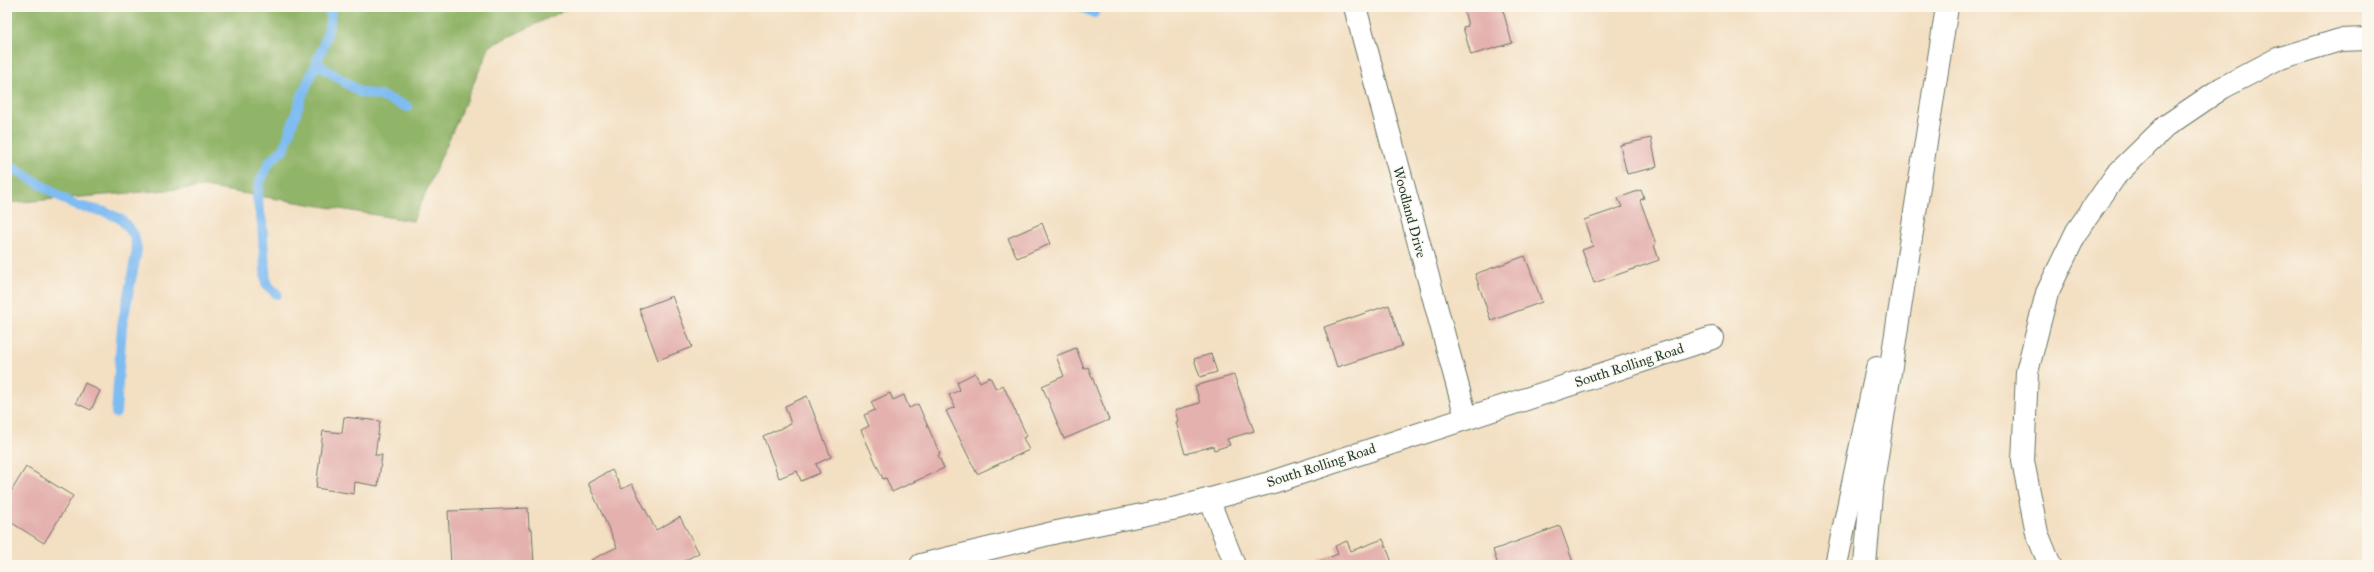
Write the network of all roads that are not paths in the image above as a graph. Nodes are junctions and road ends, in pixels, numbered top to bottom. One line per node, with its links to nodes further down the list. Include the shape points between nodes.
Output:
1 (1355, 7): 6 (main road, Woodland Drive)
2 (1947, 7): 4 (main road)
3 (2367, 39): 12 (main road, via 2340,40 2277,59 2222,88 2166,126 2116,175 2077,231 2047,293 2027,372 2023,461 2038,534)
4 (1923, 152): 10 (main road); 11 (main road, via 1871,494)
5 (1712, 338): 6 (main road, South Rolling Road)
6 (1466, 417): 7 (main road, South Rolling Road, via 1273,482)
7 (1209, 499): 8 (main road, South Rolling Road); 9 (lane)
8 (921, 565)
9 (1235, 565)
10 (1836, 565)
11 (1865, 565)
12 (2050, 565)

